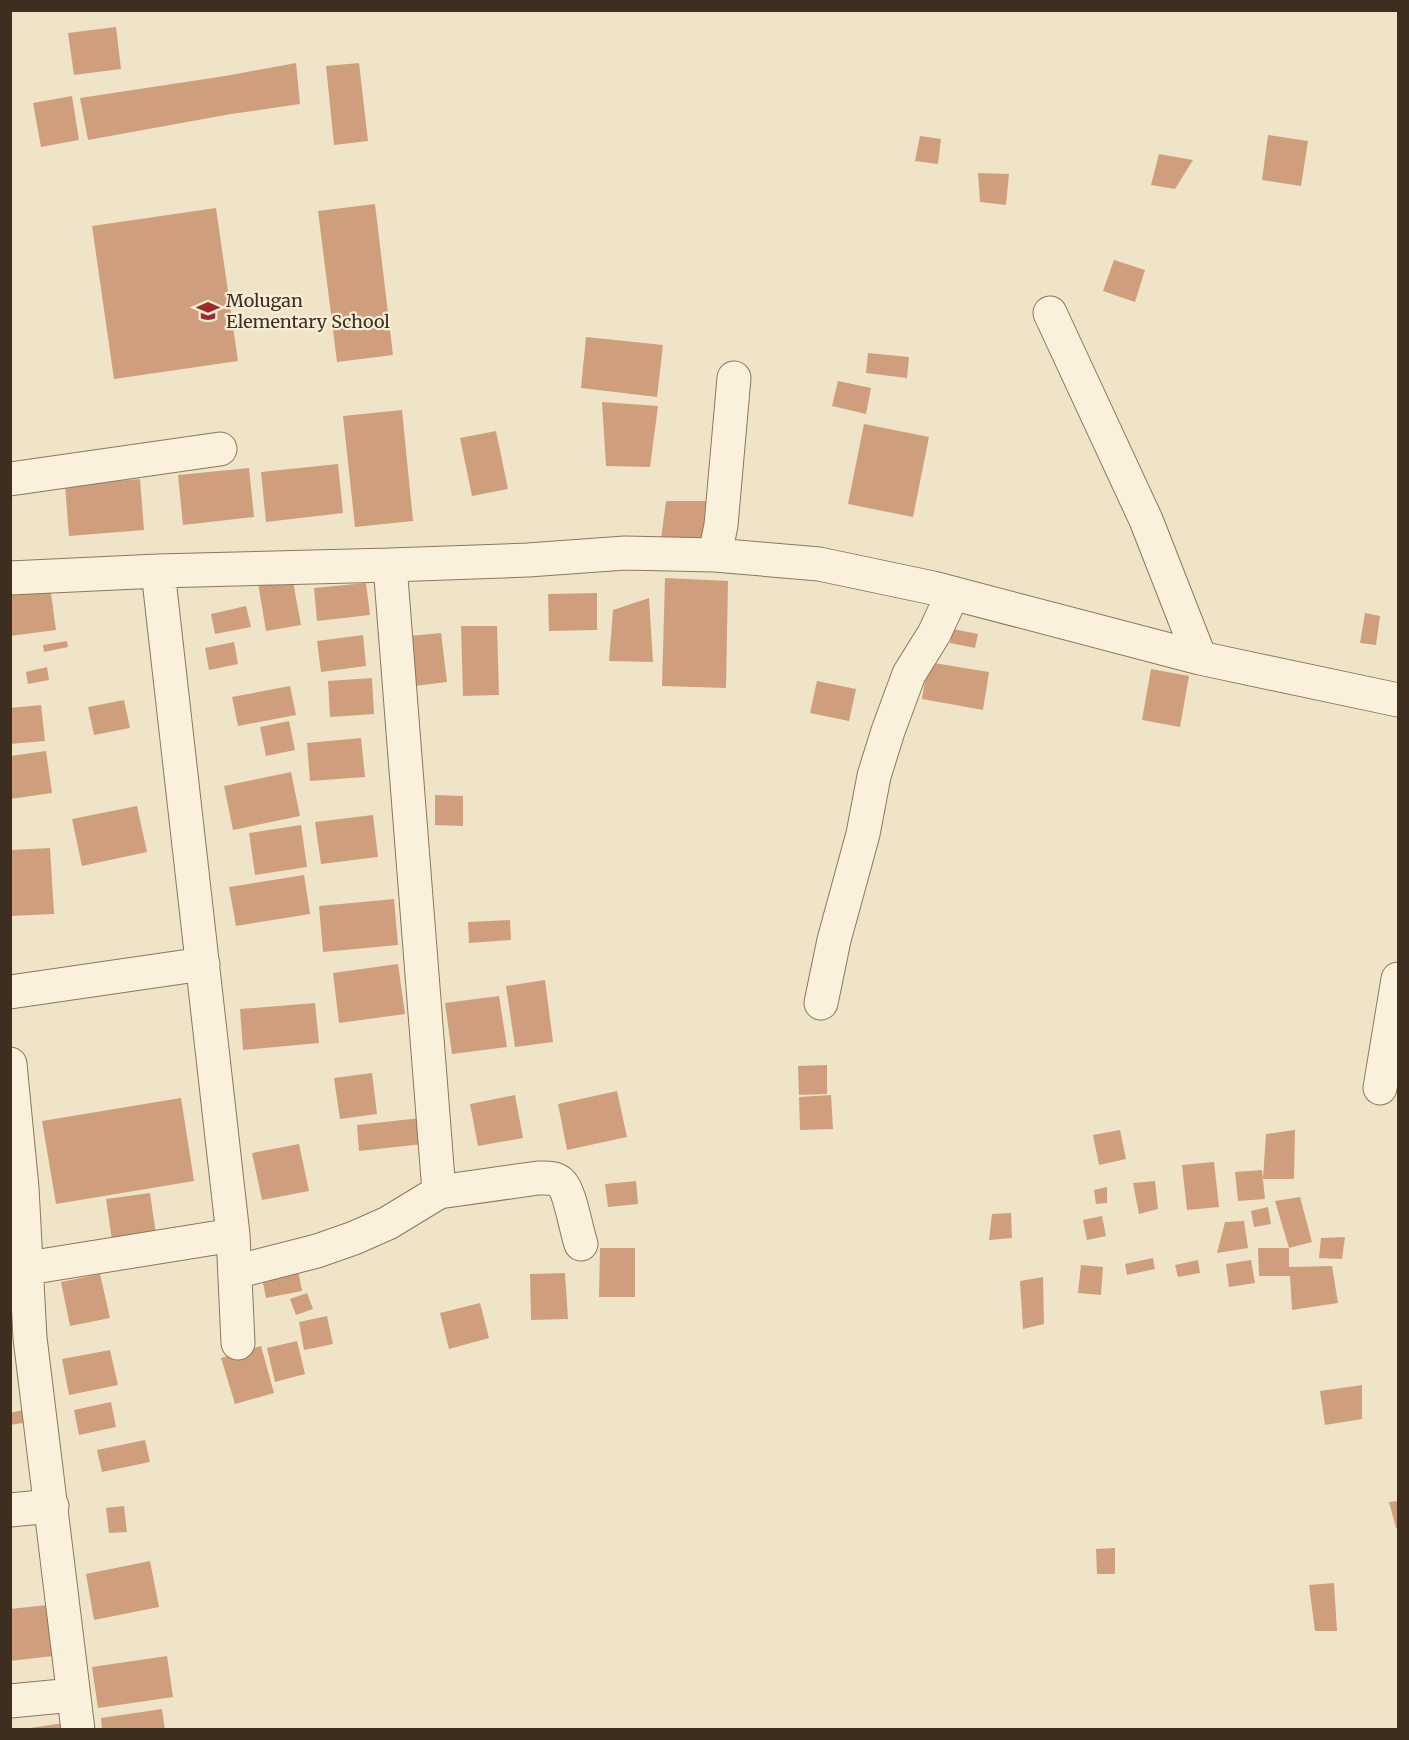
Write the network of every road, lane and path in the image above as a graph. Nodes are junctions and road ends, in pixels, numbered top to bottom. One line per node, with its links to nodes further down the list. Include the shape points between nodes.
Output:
1 (1050, 313): 10 (street, via 1146,520)
2 (734, 378): 5 (street)
3 (220, 449): 4 (street)
4 (10, 479)
5 (715, 555): 6 (street, via 625,553); 9 (street, via 819,564)
6 (390, 565): 7 (street); 19 (street)
7 (158, 570): 8 (street); 12 (street)
8 (10, 578)
9 (952, 593): 10 (street); 15 (street, via 934,634 909,674 888,731)
10 (1200, 658): 11 (street)
11 (1398, 700)
12 (203, 964): 14 (street); 20 (street)
13 (1398, 979): 17 (street)
14 (10, 992)
15 (821, 1003)
16 (10, 1064): 18 (street)
17 (1380, 1088)
18 (16, 1189): 22 (street)
19 (439, 1192): 21 (street, via 553,1178 567,1192); 23 (street, via 354,1238)
20 (233, 1235): 22 (street); 23 (street)
21 (581, 1244)
22 (28, 1268): 24 (street)
23 (235, 1272): 25 (street)
24 (20, 1340): 26 (street)
25 (238, 1343)
26 (52, 1506): 27 (street); 28 (street)
27 (10, 1510)
28 (74, 1695): 29 (street); 30 (street)
29 (10, 1701)
30 (78, 1730)

